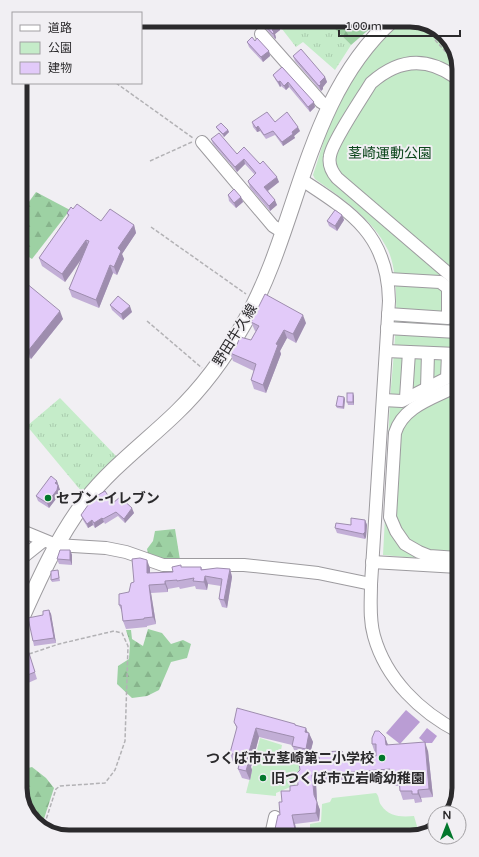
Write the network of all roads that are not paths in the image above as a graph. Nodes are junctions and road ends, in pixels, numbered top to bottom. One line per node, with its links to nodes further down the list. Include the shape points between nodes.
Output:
1 (375, 27): 4 (main road, 野田牛久線)
2 (261, 34): 4 (street, via 321,102)
3 (452, 75): 8 (street, via 427,62 398,65 380,75 371,83 332,149 330,163 337,178)
4 (329, 107): 6 (main road, 野田牛久線)
5 (202, 142): 7 (street, via 274,226)
6 (302, 180): 7 (main road, 野田牛久線); 9 (street, via 362,225 379,250)
7 (284, 233): 22 (main road, 野田牛久線, via 257,301 234,342 210,375 177,412 104,480)
8 (452, 277)
9 (388, 279): 10 (street); 10 (street, via 440,282 448,288 448,318)
10 (388, 314): 11 (street)
11 (387, 328): 12 (street); 13 (street)
12 (452, 332)
13 (386, 351): 14 (street); 20 (street)
14 (409, 352): 15 (street); 19 (street)
15 (428, 353): 16 (street); 18 (street)
16 (452, 354): 18 (street, via 447,378)
17 (452, 387): 18 (street)
18 (429, 394): 19 (street); 24 (street, via 398,422 390,517 405,544 429,556)
19 (406, 398): 20 (street)
20 (383, 400): 25 (street)
21 (27, 533): 22 (street)
22 (50, 543): 23 (street); 27 (street, via 106,548 163,565 244,565 318,573); 28 (main road, 野田牛久線)
23 (27, 556)
24 (452, 558)
25 (372, 562): 26 (street); 27 (street)
26 (452, 568)
27 (371, 584): 29 (street, via 374,636 389,670 422,708)
28 (27, 605)
29 (452, 728)
30 (274, 818): 31 (street)
31 (272, 830)

